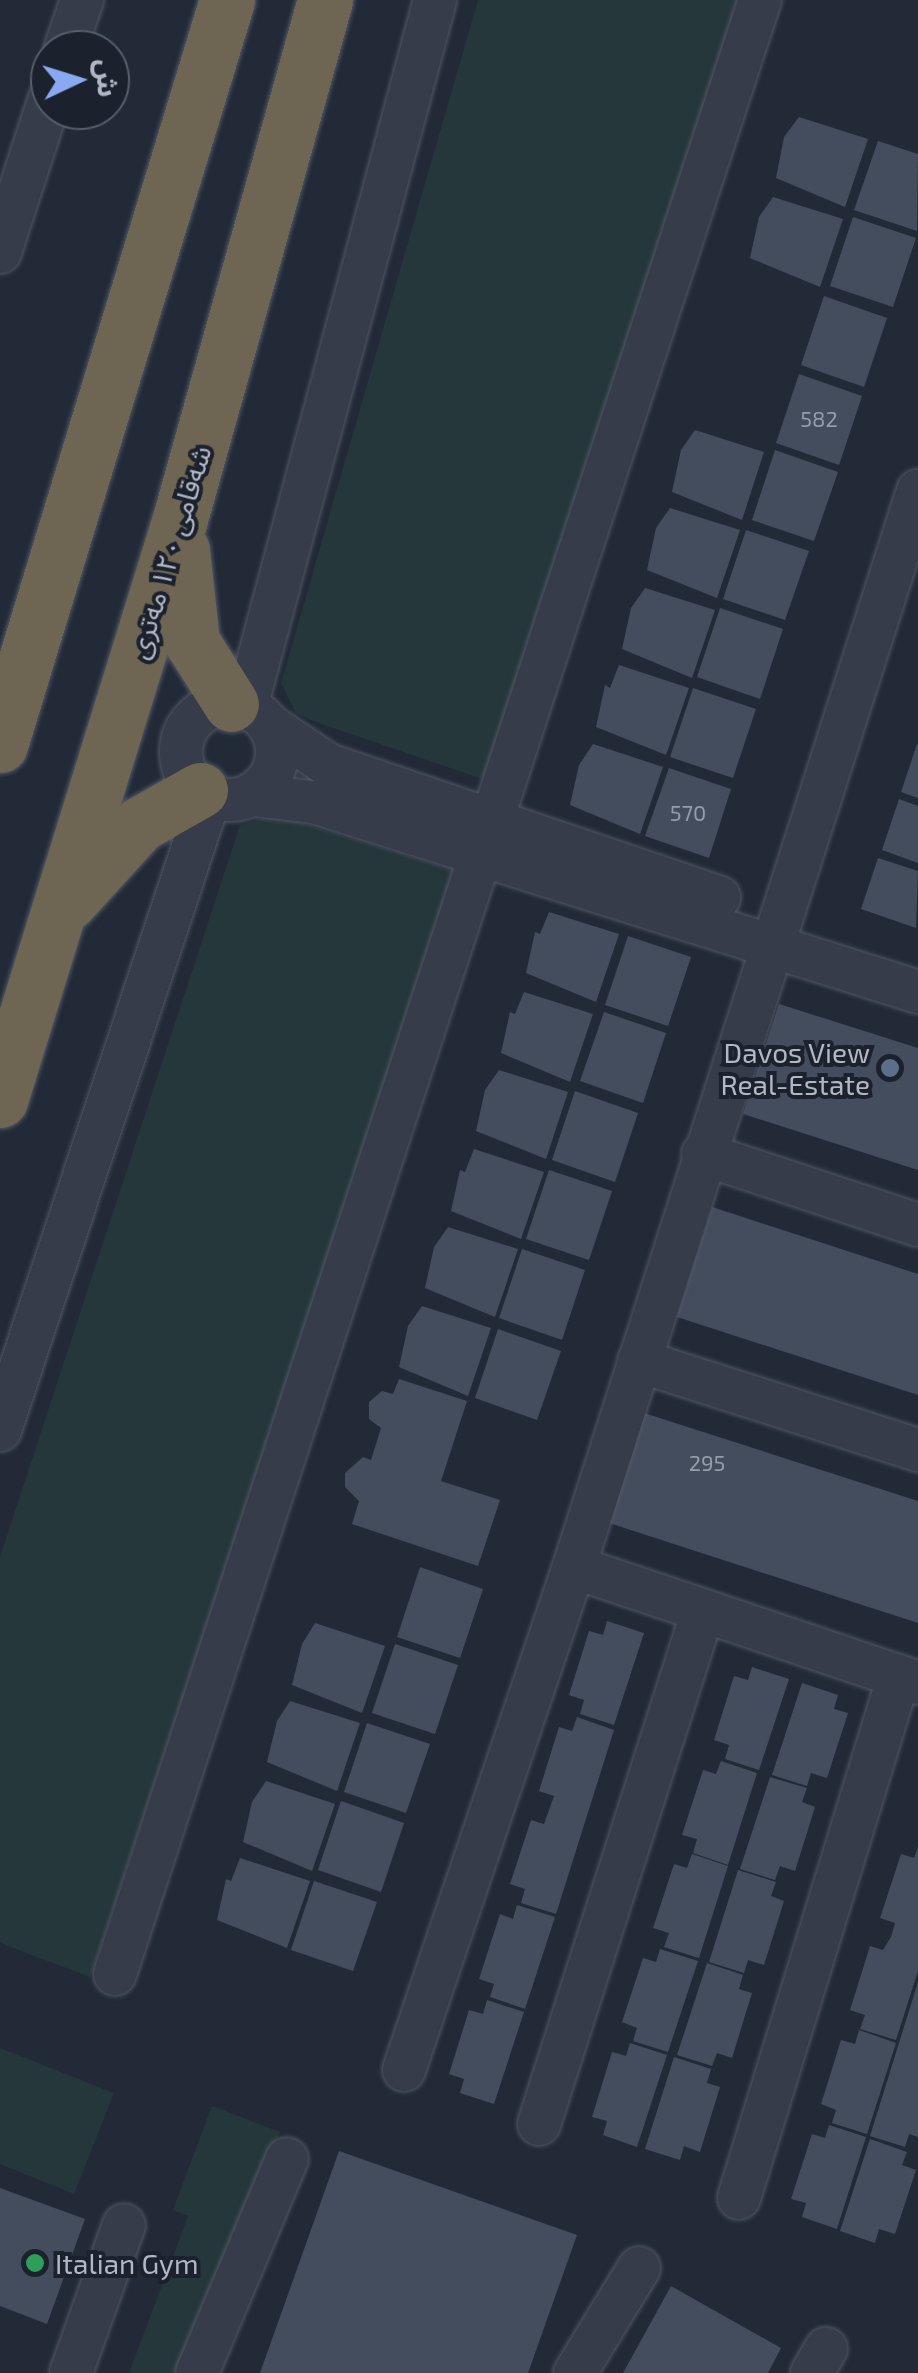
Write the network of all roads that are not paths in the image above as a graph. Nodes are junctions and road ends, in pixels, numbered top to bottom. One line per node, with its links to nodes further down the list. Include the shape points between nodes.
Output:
1 (82, 0): 6 (street)
2 (227, 0): 12 (highway)
3 (325, 0): 10 (highway, شەقامی ١٢٠ مەتری)
4 (435, 0): 11 (street)
5 (760, 0): 14 (street)
6 (72, 30)
7 (40, 130): 8 (street)
8 (0, 252)
9 (918, 491): 16 (street)
10 (180, 519): 11 (highway, via 192,642); 15 (highway, شەقامی ١٢٠ مەتری)
11 (249, 712): 13 (street, via 274,770); 13 (street, via 203,712 184,736 184,769); 14 (street, via 328,765)
12 (0, 745)
13 (221, 794): 14 (street, via 313,802); 15 (highway, via 140,824); 23 (street)
14 (487, 837): 16 (street); 28 (street)
15 (60, 912): 19 (highway, شەقامی ١٢٠ مەتری)
16 (775, 930): 17 (street); 18 (street); 20 (street)
17 (918, 965)
18 (918, 992)
19 (0, 1100)
20 (702, 1154): 21 (street); 22 (street)
21 (918, 1225)
22 (639, 1362): 24 (street); 25 (street)
23 (0, 1430)
24 (918, 1450)
25 (574, 1567): 26 (street); 29 (street)
26 (703, 1612): 27 (street); 30 (street)
27 (909, 1680): 32 (street)
28 (114, 1974)
29 (404, 2070)
30 (539, 2124)
31 (287, 2159): 36 (street)
32 (739, 2198)
33 (124, 2225): 35 (street)
34 (640, 2268): 37 (street)
35 (71, 2373)
36 (198, 2373)
37 (575, 2373)

